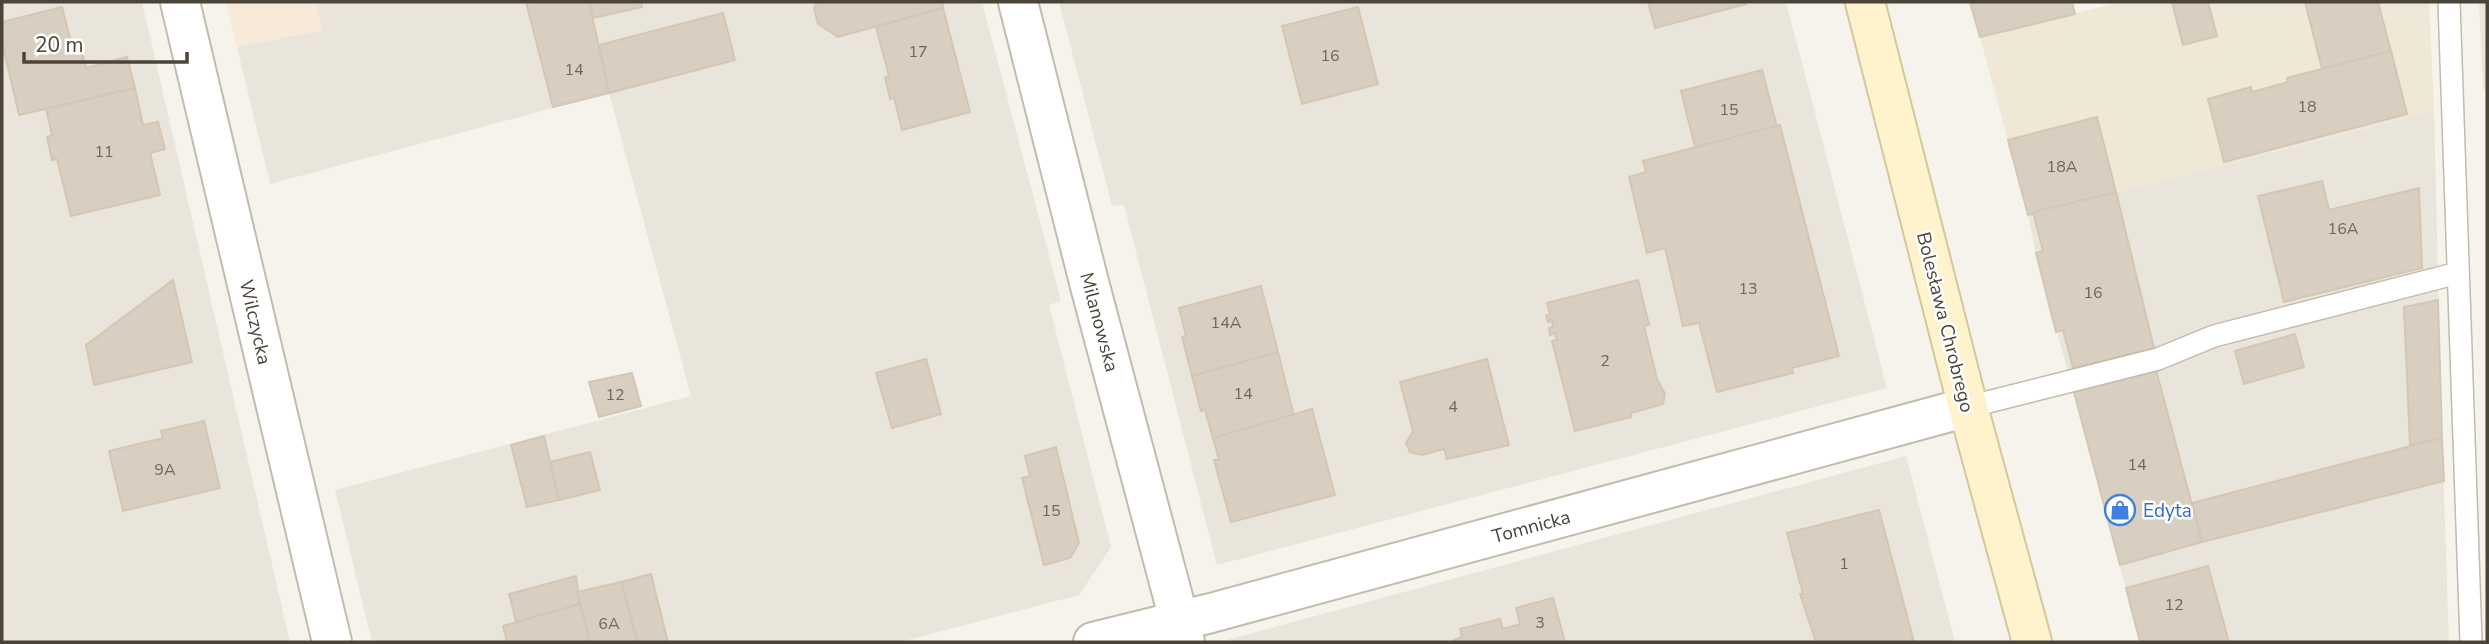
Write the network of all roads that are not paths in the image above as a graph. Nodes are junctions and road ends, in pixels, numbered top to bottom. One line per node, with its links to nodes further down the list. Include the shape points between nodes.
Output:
1 (180, 2): 8 (street, Wilczycka)
2 (1018, 2): 7 (street, Milanowska)
3 (1865, 2): 6 (main road, Bolesława Chrobrego)
4 (2449, 2): 5 (lane)
5 (2458, 273): 6 (lane, via 2214,336 2158,359); 11 (lane)
6 (1968, 407): 7 (street, Tomnicka); 10 (main road, Bolesława Chrobrego)
7 (1182, 632): 9 (street, Tomnicka)
8 (332, 642)
9 (1093, 642)
10 (2032, 642)
11 (2471, 642)

